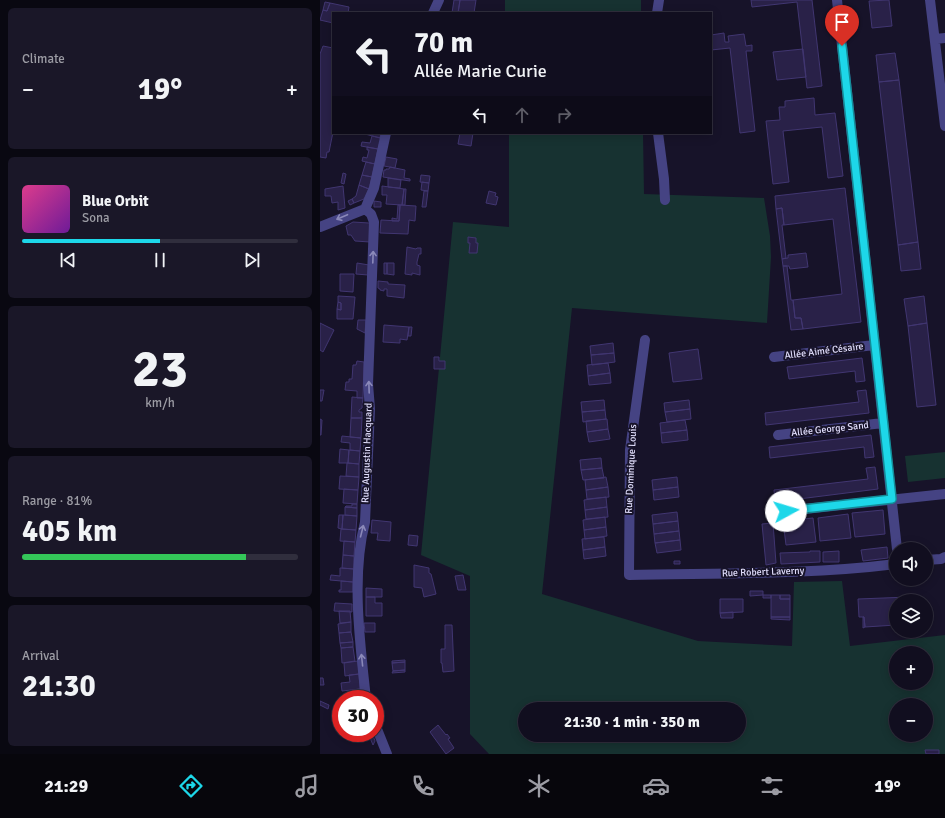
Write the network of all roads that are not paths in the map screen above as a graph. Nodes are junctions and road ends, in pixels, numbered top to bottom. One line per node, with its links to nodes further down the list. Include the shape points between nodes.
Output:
1 (439, 0): 5 (street)
2 (659, 0): 6 (street)
3 (837, 0): 15 (street)
4 (930, 0): 7 (street)
5 (433, 12)
6 (657, 12)
7 (940, 38): 8 (street)
8 (945, 126)
9 (386, 134): 12 (street, via 374,188)
10 (658, 134): 11 (street)
11 (665, 200)
12 (365, 208): 13 (street, one-way to 13); 27 (street, Rue Augustin Hacquard, one-way to 12, via 358,585 361,537 365,522 370,416 368,384 374,222)
13 (320, 227)
14 (645, 340): 26 (street, Rue Dominique Louis, via 630,450)
15 (874, 345): 16 (street, Allée Aimé Césaire); 17 (street)
16 (774, 357)
17 (883, 423): 18 (street, Allée George Sand); 20 (street)
18 (778, 435)
19 (945, 494): 20 (street)
20 (892, 499): 21 (street); 22 (street)
21 (786, 511)
22 (896, 542)
23 (945, 557): 24 (street)
24 (933, 560)
25 (889, 565): 26 (street, Rue Robert Laverny, via 858,569 763,573)
26 (629, 575)
27 (365, 690)
28 (383, 742): 29 (street)
29 (388, 754)

